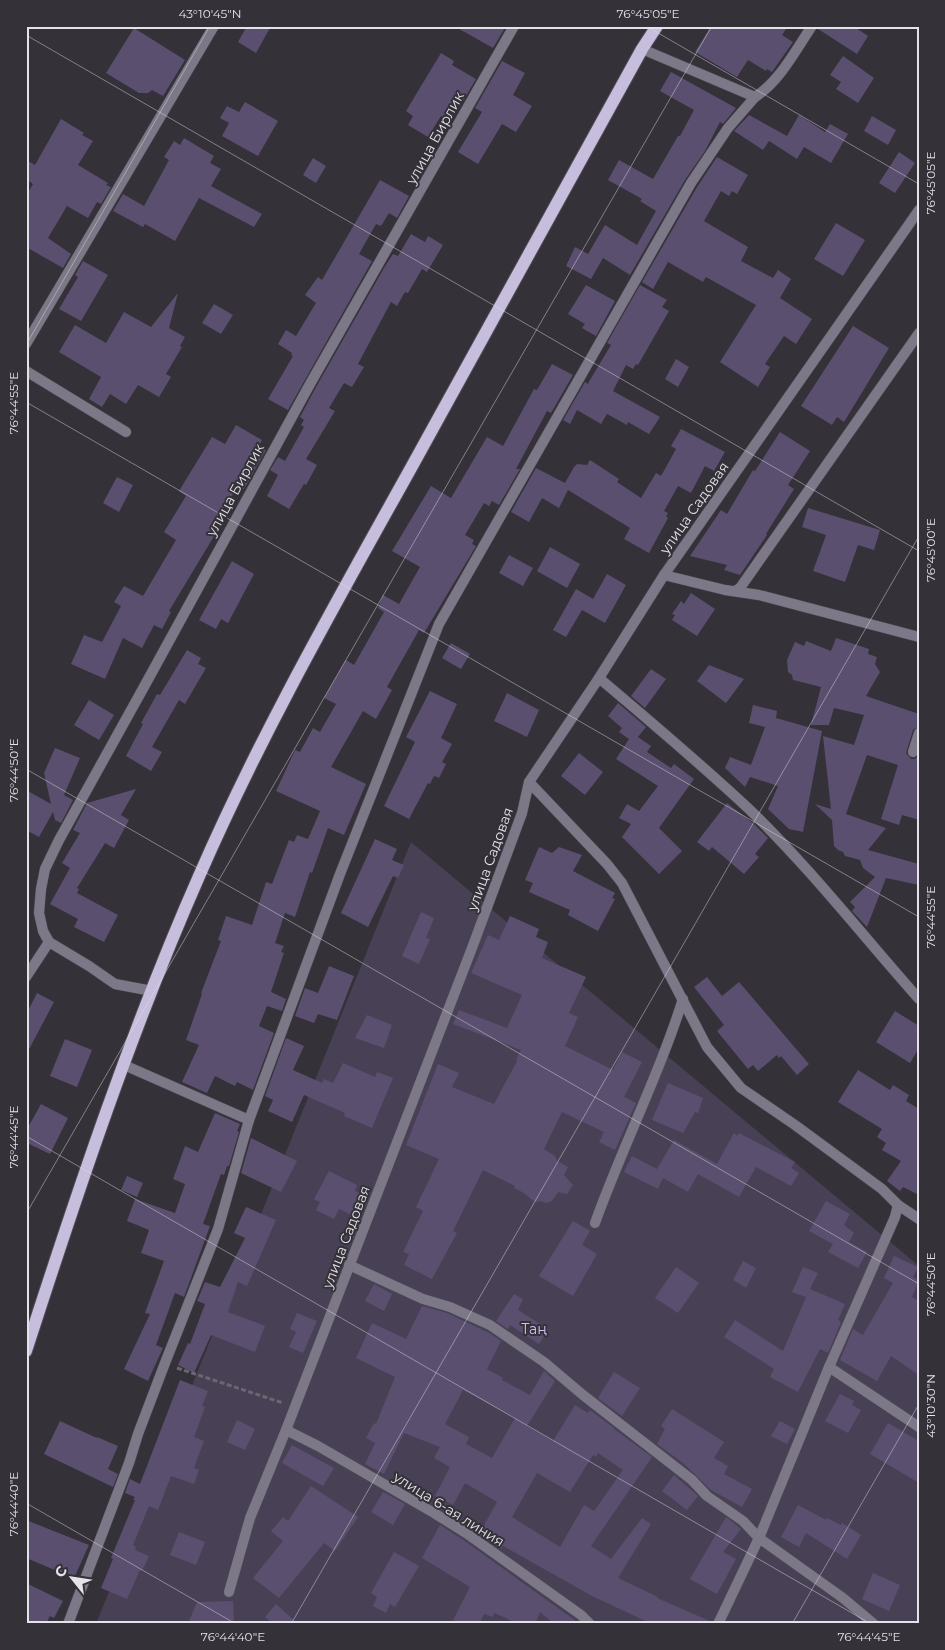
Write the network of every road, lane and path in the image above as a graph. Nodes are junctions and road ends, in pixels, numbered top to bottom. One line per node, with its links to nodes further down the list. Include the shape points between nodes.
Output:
1 (214, 26): 9 (street)
2 (514, 26): 19 (street, улица Бирлик, via 310,384 58,840 45,869 39,913)
3 (657, 26): 5 (main road)
4 (812, 26): 6 (street, via 777,77)
5 (642, 49): 6 (street); 21 (main road, via 328,617 268,732 200,872)
6 (755, 97): 25 (street, via 728,128 691,183 439,624 340,874)
7 (919, 210): 12 (street, улица Садовая)
8 (919, 334): 13 (street)
9 (26, 344)
10 (26, 371): 11 (street)
11 (126, 432)
12 (664, 575): 13 (street); 15 (street, улица Садовая)
13 (735, 591): 14 (street)
14 (919, 638)
15 (599, 678): 18 (street, улица Садовая); 23 (street, via 750,810)
16 (919, 733): 17 (street)
17 (913, 752)
18 (529, 782): 22 (street, via 608,864 622,883); 29 (street, улица Садовая, via 507,856)
19 (49, 942): 20 (street); 21 (street, via 115,984)
20 (26, 977)
21 (152, 991): 24 (main road)
22 (682, 999): 26 (street, via 707,1047 741,1088 882,1189); 28 (street, via 672,1033)
23 (919, 999)
24 (124, 1065): 25 (street); 30 (main road)
25 (249, 1120): 31 (street, via 218,1229)
26 (898, 1205): 27 (street); 32 (street)
27 (919, 1218)
28 (595, 1223)
29 (349, 1266): 33 (street, улица Садовая); 36 (street, via 490,1325 515,1341 692,1480 707,1496 743,1521)
30 (26, 1350)
31 (165, 1364): 33 (path); 38 (street)
32 (829, 1368): 34 (street); 36 (street)
33 (295, 1407): 35 (street, улица Садовая)
34 (919, 1427)
35 (286, 1430): 37 (street, улица Садовая, via 250,1518); 39 (street, улица 6-ая линия, via 458,1528)
36 (759, 1538): 40 (street); 41 (street)
37 (229, 1592)
38 (68, 1624)
39 (590, 1624)
40 (718, 1624)
41 (874, 1624)

